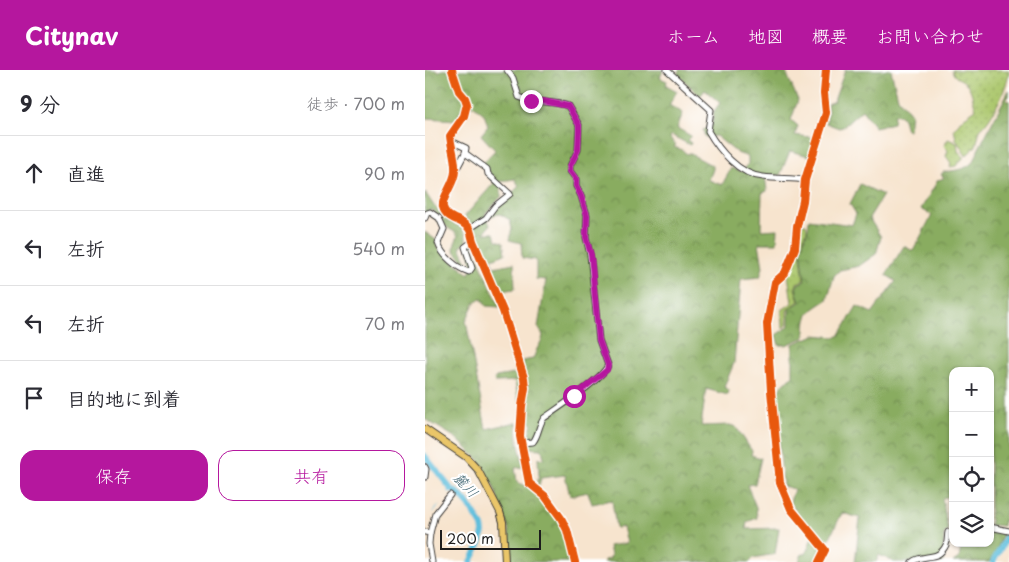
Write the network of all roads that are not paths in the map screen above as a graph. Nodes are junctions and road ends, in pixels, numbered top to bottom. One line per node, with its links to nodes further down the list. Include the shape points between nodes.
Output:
1 (452, 70): 5 (street, via 467,104 464,116 450,136)
2 (507, 70): 13 (street, via 519,96 568,106 579,125 578,150 570,171 576,179 587,215 586,237 591,255 599,340 608,365 607,370 588,386 544,418 533,442)
3 (667, 70): 8 (street, via 711,110 708,131 724,154 741,168 761,177)
4 (826, 70): 8 (street, via 824,93 827,113)
5 (451, 141): 6 (street, via 466,148); 7 (street)
6 (465, 153): 7 (street); 10 (street, via 510,194 486,218)
7 (455, 170): 10 (street, via 443,205 447,214)
8 (805, 180): 24 (street, via 795,248 785,273 774,286 767,324 780,483 791,509 825,550)
9 (425, 218): 11 (street, via 430,212 439,218 444,229 439,248 456,265 469,272 472,268 465,247)
10 (469, 229): 11 (street)
11 (473, 241): 13 (street, via 503,311 523,378)
12 (425, 430): 22 (main road, via 466,456 478,470 503,522)
13 (521, 443): 23 (street, via 529,483 545,496 561,518)
14 (425, 467): 15 (street)
15 (425, 477)
16 (450, 495): 19 (street, via 435,514)
17 (994, 527): 18 (street)
18 (1009, 531)
19 (428, 532): 21 (street)
20 (949, 532): 25 (street, via 940,554 916,558)
21 (431, 562)
22 (505, 562)
23 (575, 562)
24 (821, 562)
25 (912, 562)

